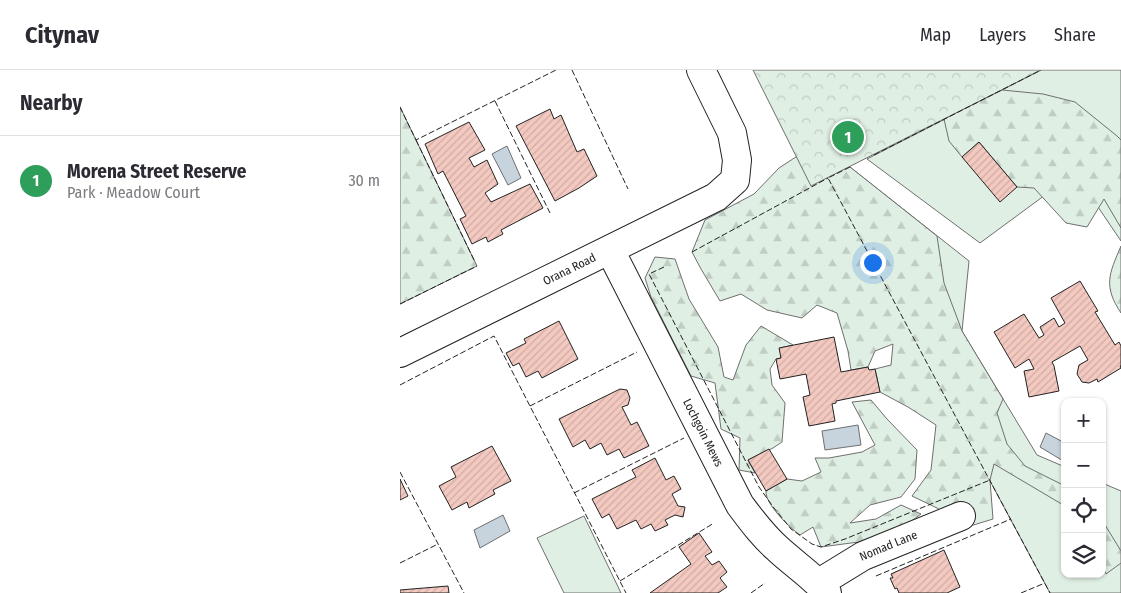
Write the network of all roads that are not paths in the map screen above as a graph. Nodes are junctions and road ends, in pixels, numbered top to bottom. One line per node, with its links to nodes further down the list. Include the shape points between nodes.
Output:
1 (701, 70): 2 (street, Orana Road, via 732,133 737,160 735,180 716,197)
2 (610, 250): 3 (street, Orana Road); 5 (street, Lochgoin Mews, via 740,505 776,548)
3 (400, 353)
4 (961, 516): 5 (street, Nomad Lane, via 863,556)
5 (823, 588)

